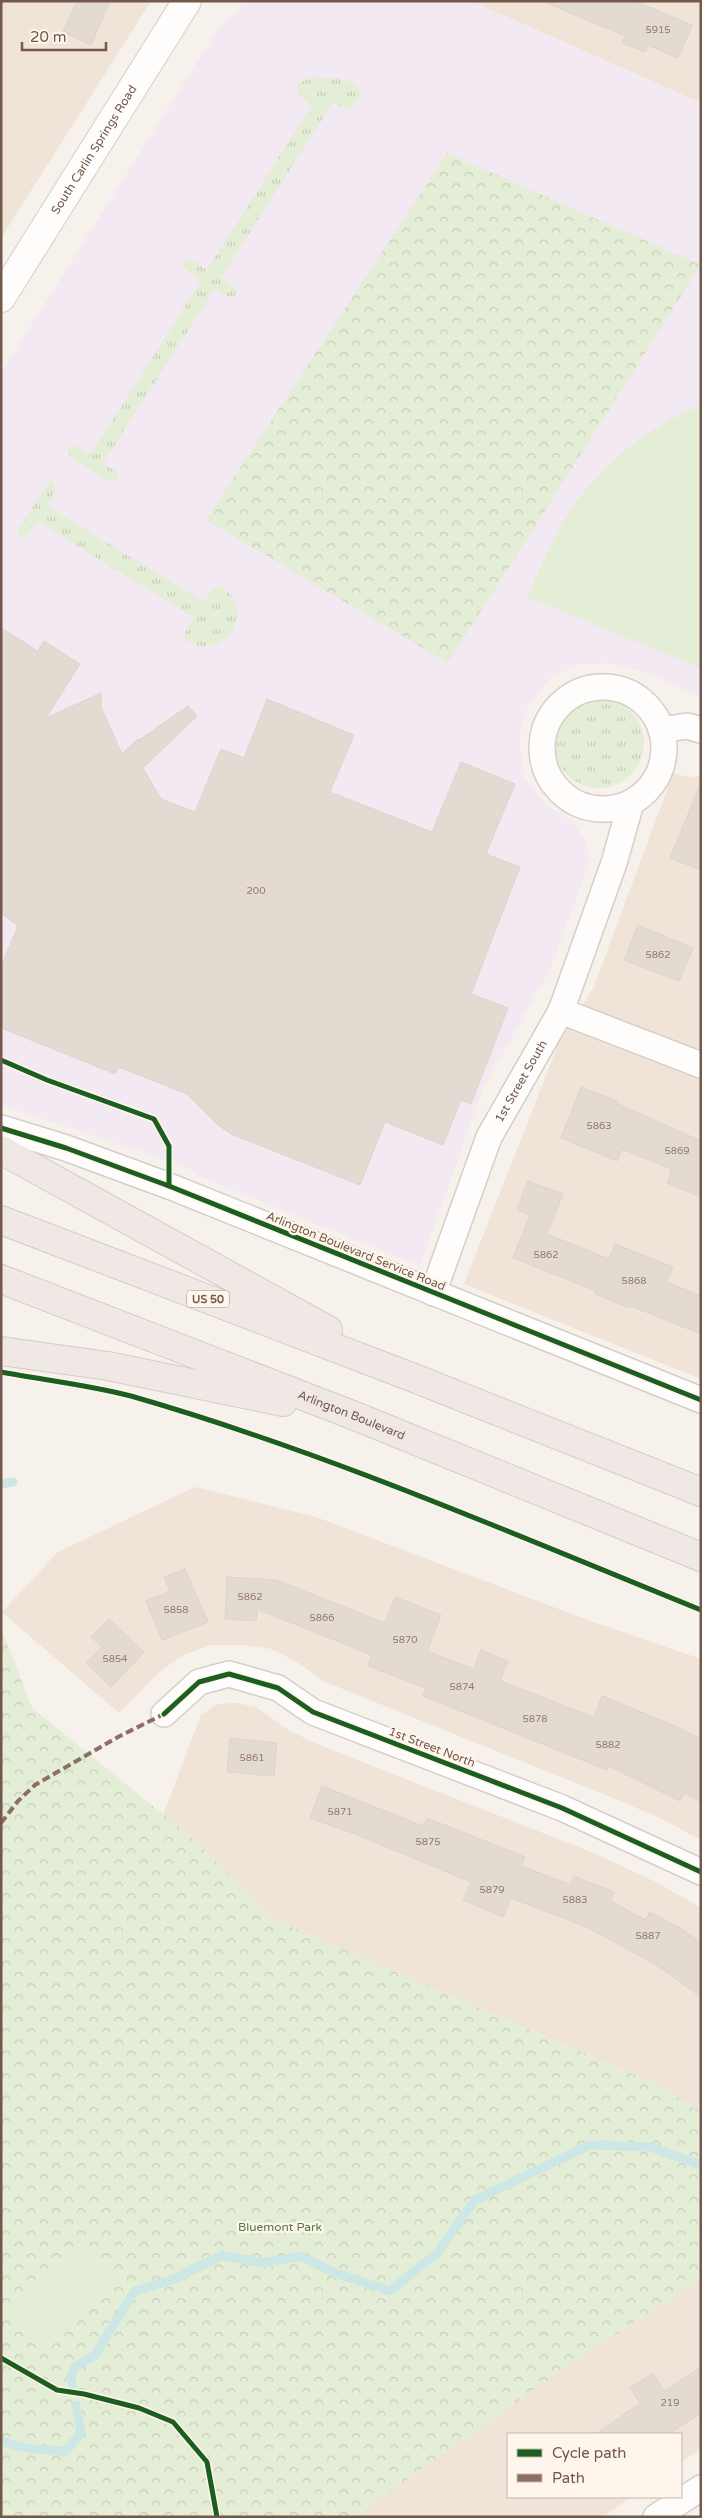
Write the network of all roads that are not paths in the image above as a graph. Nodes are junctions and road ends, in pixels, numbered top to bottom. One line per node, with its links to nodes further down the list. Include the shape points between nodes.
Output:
1 (187, 1): 2 (main road, South Carlin Springs Road)
2 (4, 287)
3 (661, 730): 4 (street, via 687,726); 5 (street, via 664,760 656,780); 5 (street, via 650,708 633,694 607,686 574,693 548,718 542,739 542,760 550,780 566,797 585,807 609,809)
4 (701, 730)
5 (631, 803): 6 (street, 1st Street South, via 614,863)
6 (561, 1011): 7 (street); 12 (street, 1st Street South, via 489,1137)
7 (701, 1065)
8 (1, 1128): 12 (street, Arlington Boulevard Service Road, via 169,1186)
9 (1, 1150): 14 (highway)
10 (1, 1220): 14 (highway, US 50)
11 (1, 1279): 16 (highway, Arlington Boulevard)
12 (433, 1293): 15 (street, Arlington Boulevard Service Road)
13 (1, 1351): 16 (highway, via 108,1366)
14 (414, 1378): 17 (highway, US 50)
15 (701, 1400)
16 (360, 1418): 18 (highway, Arlington Boulevard)
17 (701, 1492)
18 (701, 1557)
19 (164, 1714): 20 (street, 1st Street North, via 199,1682 230,1674 278,1688 313,1712 562,1808)
20 (701, 1872)
21 (701, 2488): 22 (street)
22 (656, 2517)

